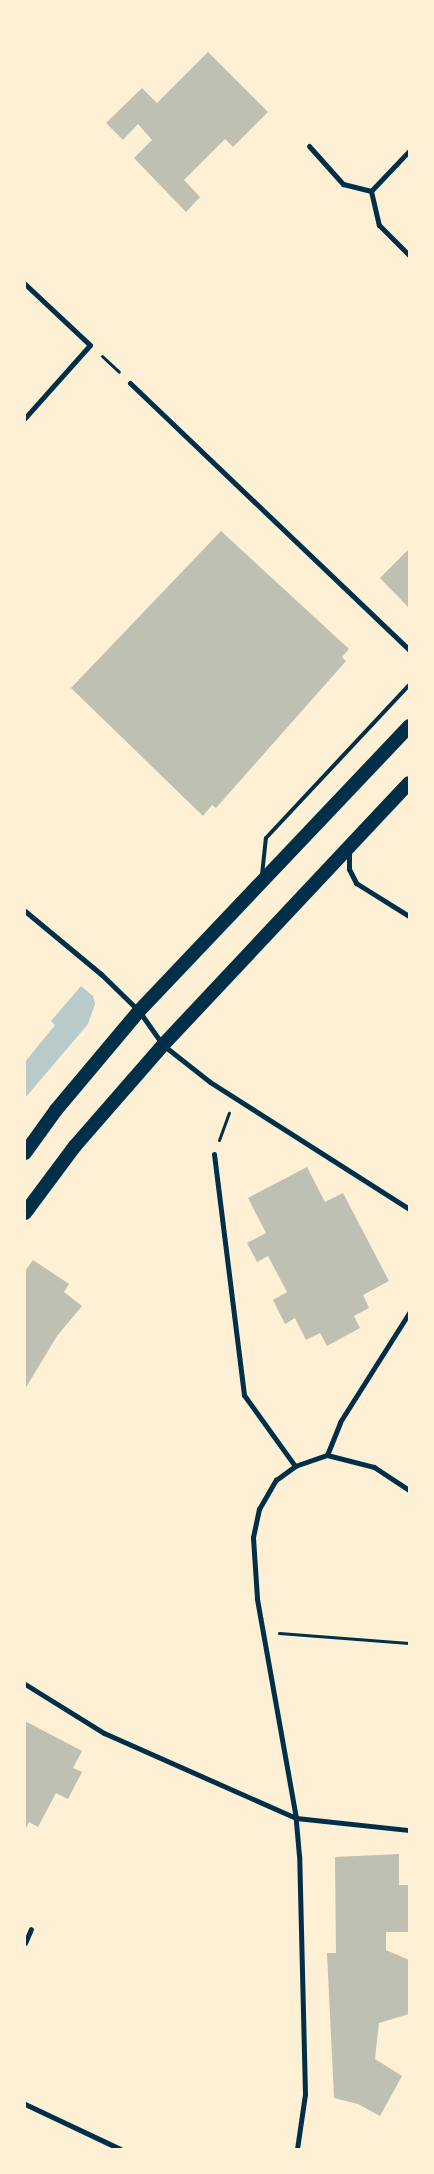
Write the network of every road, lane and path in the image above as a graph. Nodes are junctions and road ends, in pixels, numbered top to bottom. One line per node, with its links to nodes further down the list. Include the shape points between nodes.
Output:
1 (309, 146): 3 (street, via 343,184)
2 (409, 151): 3 (street)
3 (371, 191): 4 (street, via 379,225)
4 (409, 255)
5 (25, 284): 6 (street)
6 (90, 345): 7 (path); 8 (street)
7 (130, 383): 9 (street)
8 (25, 418)
9 (409, 650)
10 (409, 685): 14 (lane, via 266,838)
11 (409, 726): 14 (highway)
12 (409, 783): 13 (highway)
13 (348, 849): 16 (street, via 349,869 356,883); 18 (highway)
14 (262, 880): 17 (highway)
15 (25, 911): 17 (street, via 101,974)
16 (409, 916)
17 (139, 1011): 18 (street); 20 (highway, via 56,1110)
18 (163, 1045): 19 (street); 23 (highway, via 75,1146)
19 (234, 1098): 21 (path); 22 (street)
20 (25, 1153)
21 (214, 1154): 26 (street, via 244,1395)
22 (409, 1209)
23 (25, 1213)
24 (409, 1313): 25 (street, via 340,1422)
25 (327, 1454): 26 (street); 27 (street, via 374,1467)
26 (295, 1466): 28 (street, via 276,1480 259,1509 253,1537 253,1569)
27 (409, 1490)
28 (264, 1632): 29 (path); 31 (street)
29 (409, 1643)
30 (25, 1684): 31 (street, via 104,1733)
31 (296, 1818): 32 (street); 38 (street, via 305,2058 305,2094)
32 (409, 1830)
33 (25, 1926): 34 (lane)
34 (31, 1929): 35 (street)
35 (25, 1943)
36 (25, 2104): 37 (street)
37 (120, 2149)
38 (297, 2149)

